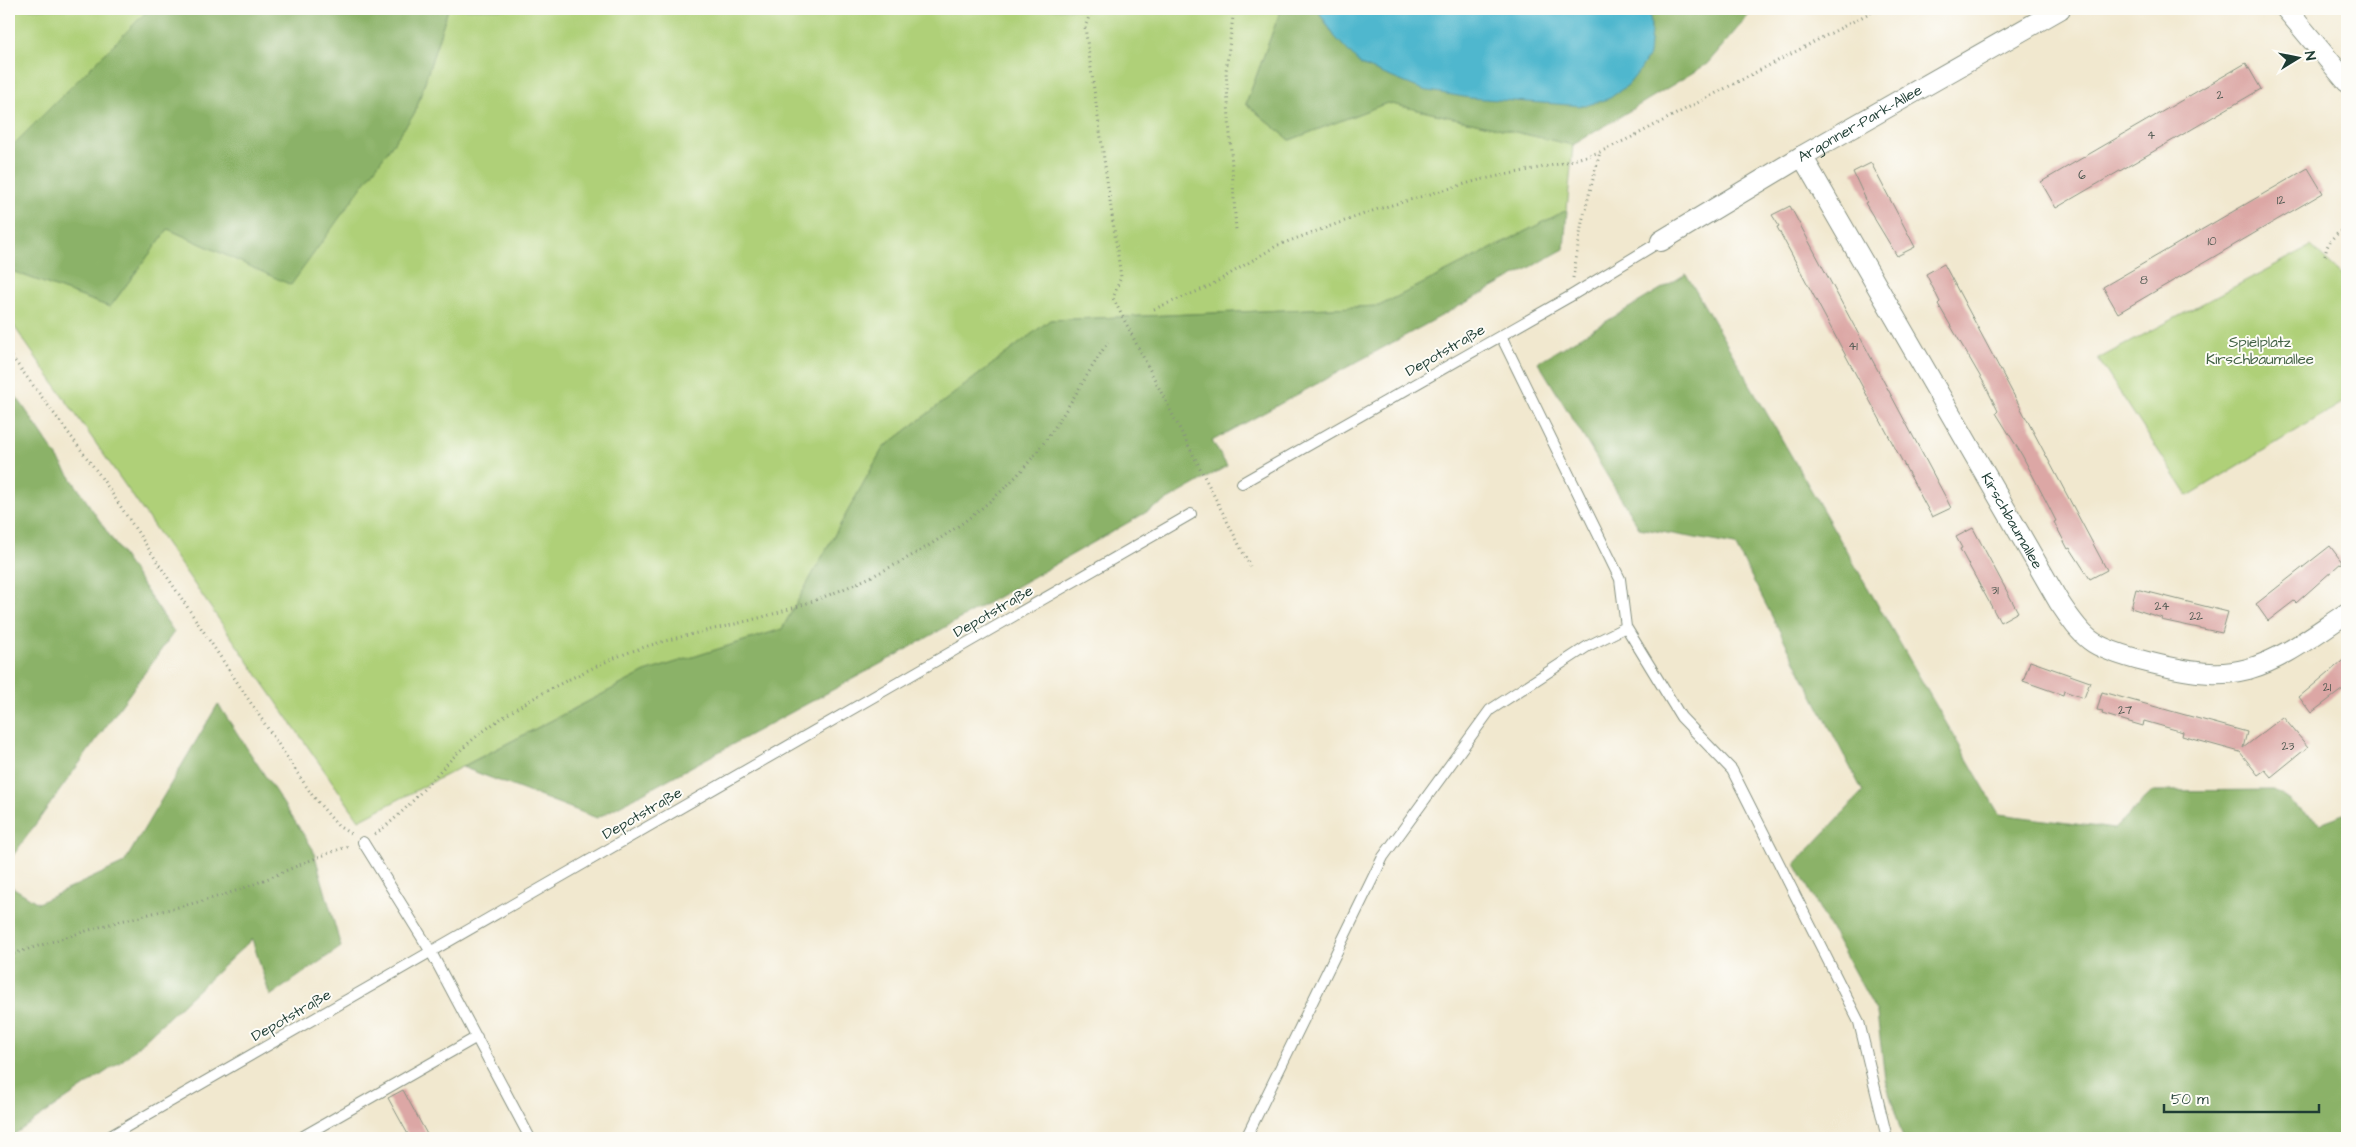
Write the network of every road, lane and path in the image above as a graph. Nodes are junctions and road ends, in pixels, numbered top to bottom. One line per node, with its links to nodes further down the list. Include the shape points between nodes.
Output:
1 (1092, 9): 20 (path, via 1085,27 1121,277 1113,298)
2 (1234, 9): 10 (path, via 1226,71)
3 (1877, 9): 7 (path)
4 (2060, 9): 8 (street, Argonner-Park-Allee)
5 (2286, 9): 6 (street)
6 (2347, 82)
7 (1600, 152): 13 (path, via 1582,222); 14 (path, via 1479,180 1378,209 1278,245 1208,287)
8 (1802, 156): 11 (street, Argonner-Park-Allee); 21 (street, Kirschbaumallee, via 2059,602 2091,641 2104,648 2182,670 2230,673 2281,656)
9 (2347, 228): 12 (path, via 2326,246)
10 (1236, 231)
11 (1661, 241): 13 (lane, Depotstraße)
12 (2325, 256)
13 (1569, 297): 15 (lane, Depotstraße)
14 (1154, 309)
15 (1500, 336): 18 (lane, Depotstraße); 22 (lane, via 1620,579)
16 (1108, 342): 23 (path, via 1037,453 1000,495 949,534 885,569 818,599 766,616 638,648 513,709 468,743 420,796)
17 (9, 353): 23 (path, via 99,474 312,795 338,826)
18 (1242, 483)
19 (1191, 514): 24 (lane, Depotstraße)
20 (1250, 566)
21 (2347, 613)
22 (1626, 627): 30 (lane, via 1588,646 1490,710 1383,857); 31 (lane, via 1681,717 1732,770 1859,1022)
23 (363, 842): 24 (lane); 25 (path, via 312,858 234,892)
24 (431, 952): 26 (lane); 27 (lane, Depotstraße)
25 (9, 955)
26 (477, 1037): 28 (lane); 29 (lane)
27 (107, 1138)
28 (300, 1138)
29 (530, 1138)
30 (1246, 1138)
31 (1887, 1138)

